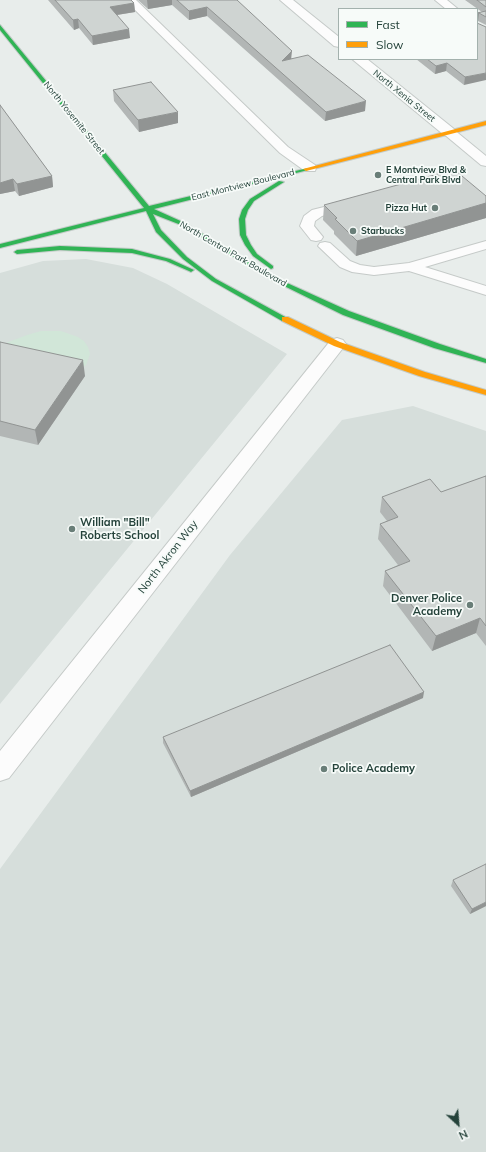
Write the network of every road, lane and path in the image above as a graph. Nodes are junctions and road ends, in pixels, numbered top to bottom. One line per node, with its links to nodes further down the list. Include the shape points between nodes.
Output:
1 (130, 0): 11 (lane, via 284,150)
2 (286, 0): 6 (street)
3 (440, 0): 4 (lane)
4 (452, 8)
5 (0, 27): 13 (main road, North Yosemite Street)
6 (338, 42)
7 (359, 60): 9 (street, North Xenia Street)
8 (486, 123): 9 (main road, East Montview Boulevard)
9 (449, 132): 10 (lane); 11 (main road, East Montview Boulevard)
10 (486, 162)
11 (310, 168): 13 (main road, East Montview Boulevard); 20 (main road, via 261,193 252,200 242,219 243,235 255,255)
12 (362, 202): 17 (lane, via 317,213 307,226 345,264 357,269 374,271)
13 (148, 209): 15 (main road, East Montview Boulevard); 18 (main road, North Central Park Boulevard, via 155,227 166,239 185,258); 20 (main road, North Central Park Boulevard, via 183,224 247,263)
14 (486, 245): 17 (lane)
15 (0, 246)
16 (0, 253): 18 (main road, via 60,248 132,251 168,260)
17 (410, 267): 19 (lane)
18 (214, 280): 21 (main road, North Central Park Boulevard, via 272,313)
19 (486, 291)
20 (309, 296): 22 (main road, North Central Park Boulevard, via 383,328)
21 (336, 344): 23 (main road, North Central Park Boulevard); 24 (street, North Akron Way)
22 (486, 361)
23 (486, 393)
24 (0, 770)

